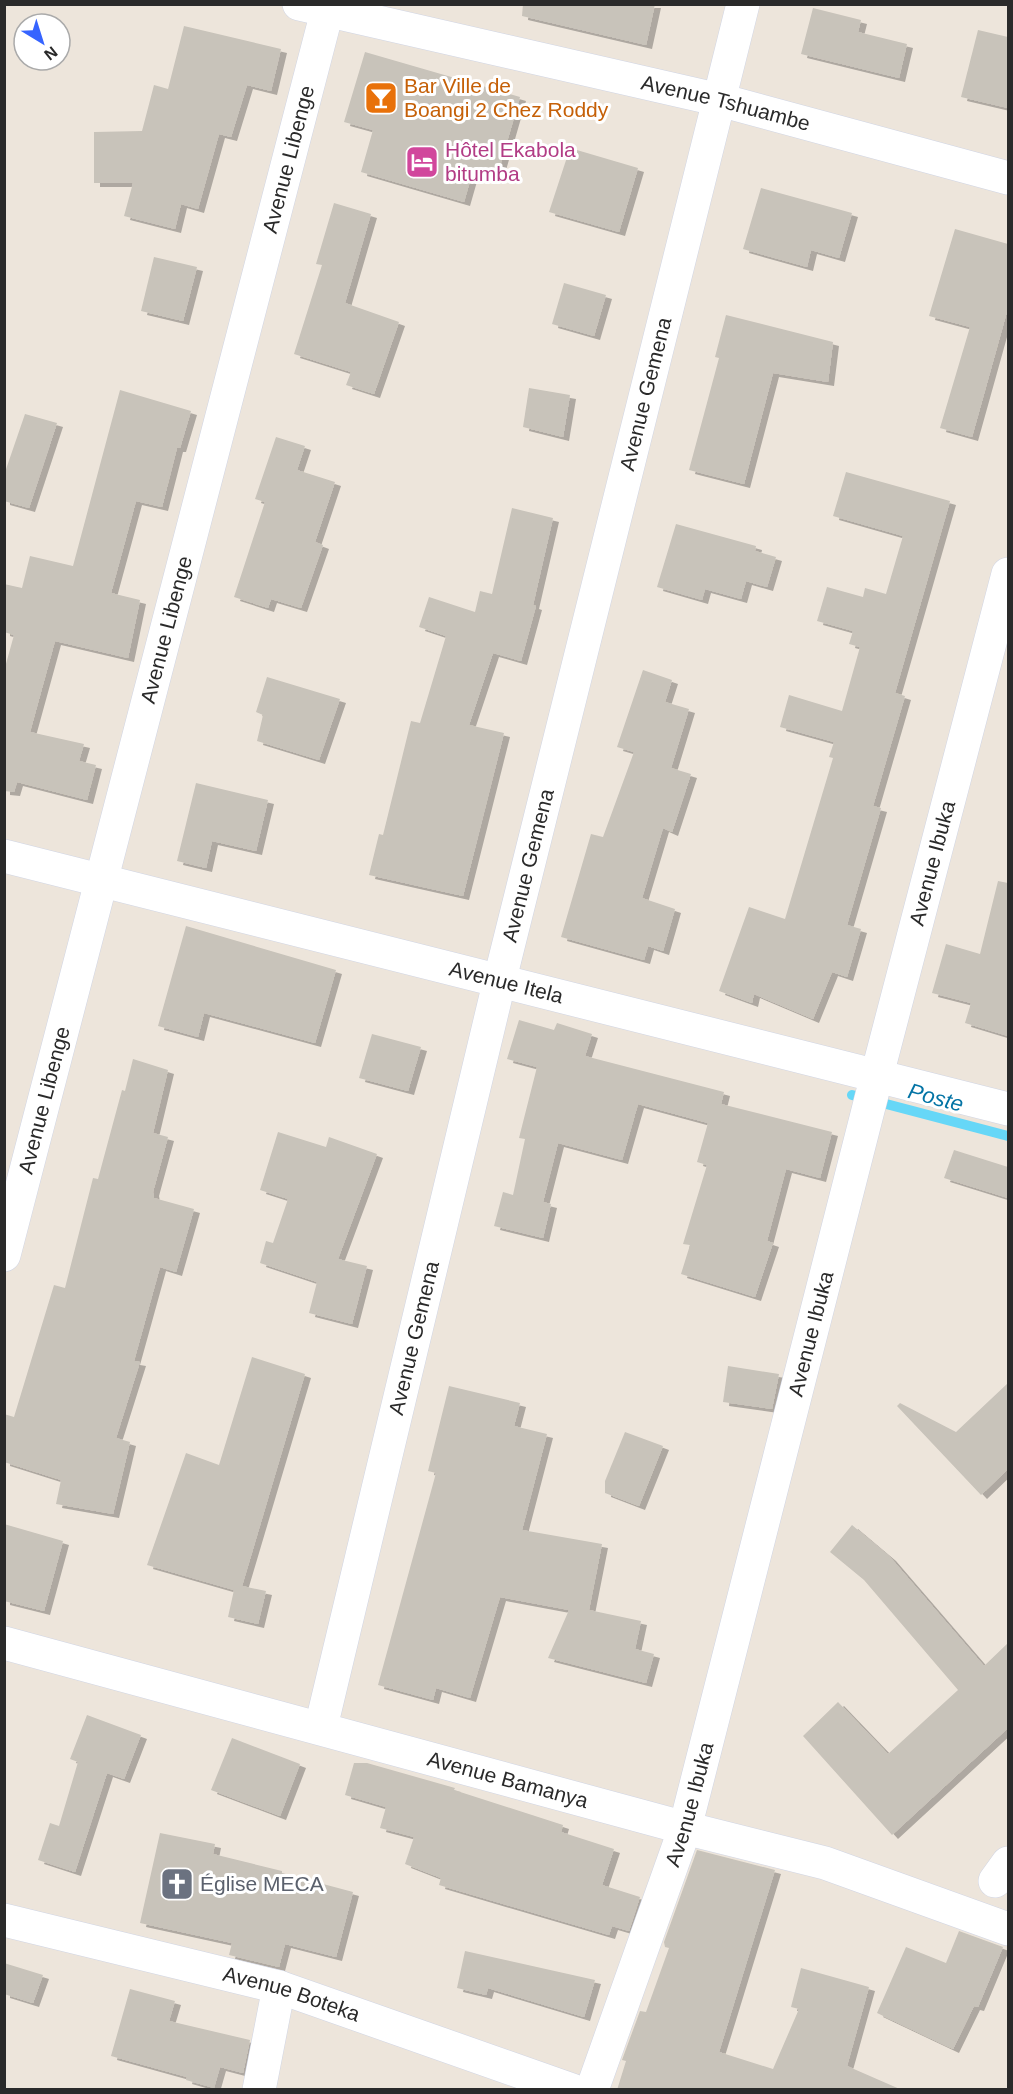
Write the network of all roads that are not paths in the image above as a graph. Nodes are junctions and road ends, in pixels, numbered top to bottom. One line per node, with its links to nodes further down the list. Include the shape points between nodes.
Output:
1 (743, 4): 3 (street, Avenue Gemena)
2 (318, 7): 3 (street, Avenue Tshuambe); 7 (street, Avenue Libenge)
3 (720, 100): 4 (street, Avenue Tshuambe); 8 (street, Avenue Gemena)
4 (1008, 178)
5 (1008, 574): 9 (street, Avenue Ibuka)
6 (4, 856): 7 (street, Avenue Itela)
7 (100, 879): 8 (street, Avenue Itela); 11 (street, Avenue Libenge)
8 (500, 979): 9 (street, Avenue Itela); 13 (street, Avenue Gemena)
9 (877, 1075): 10 (street, Avenue Itela); 14 (street, Avenue Ibuka)
10 (1008, 1108)
11 (4, 1255)
12 (4, 1643): 13 (street, Avenue Bamanya)
13 (321, 1728): 14 (street, Avenue Bamanya)
14 (685, 1828): 16 (street, Avenue Bamanya, via 825,1863); 20 (street, Avenue Ibuka)
15 (4, 1920): 17 (street, Avenue Boteka)
16 (1008, 1929)
17 (279, 1987): 18 (street); 19 (street, Avenue Boteka)
18 (259, 2090)
19 (572, 2090)
20 (592, 2090)

